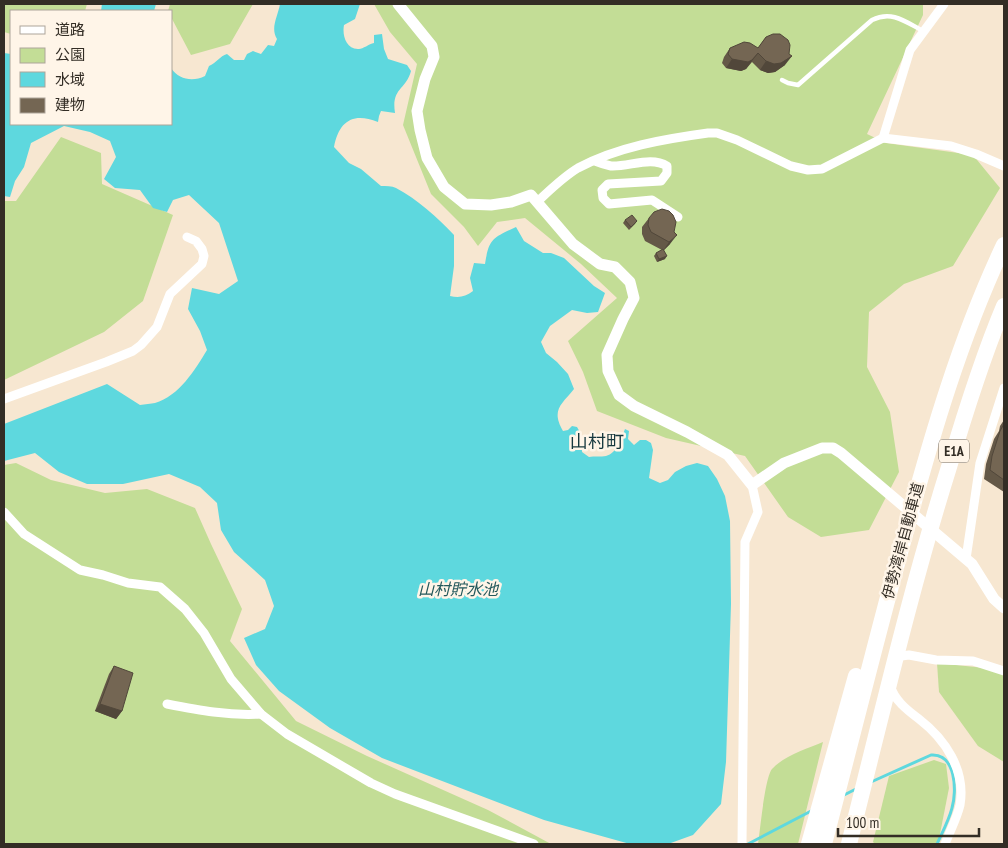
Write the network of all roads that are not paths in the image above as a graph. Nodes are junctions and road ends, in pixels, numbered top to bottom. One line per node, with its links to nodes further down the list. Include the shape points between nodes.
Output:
1 (398, 4): 8 (street, via 432,46 434,56 417,111 427,158 444,187 465,204 491,205 532,195)
2 (944, 4): 3 (street)
3 (923, 31): 4 (lane, via 897,17 878,17 798,85); 5 (street, via 910,50)
4 (782, 80)
5 (883, 138): 6 (street, via 822,168 808,170 791,166 737,140 708,133 640,146); 7 (street, via 951,146)
6 (595, 161): 8 (street, via 560,181); 9 (street, via 610,166 661,162 667,166 667,173 661,181 608,184 602,190 603,198 609,204 652,200)
7 (1004, 166)
8 (537, 202): 15 (street, via 574,244 600,264 615,267 630,282 634,298 607,355 608,371 619,395 728,455)
9 (678, 217)
10 (187, 237): 14 (street, via 202,249 202,264 170,294 157,327 141,345 134,351)
11 (1004, 245): 24 (highway, 伊勢湾岸自動車道 / E1A, via 960,351 924,464)
12 (1004, 306): 25 (highway, 伊勢湾岸自動車道 / E1A, via 962,424 912,598)
13 (1004, 388): 17 (street, via 980,463)
14 (4, 399)
15 (752, 485): 17 (street, via 784,463 822,448 833,448); 23 (street, via 758,512 745,542)
16 (4, 512): 21 (street, via 24,534 80,570 160,588 184,608 204,633 231,679)
17 (966, 559): 18 (street)
18 (1004, 608)
19 (1004, 671): 26 (street, via 973,662 909,655 894,657 889,663 887,672 891,691 903,707 939,737 958,770 960,804)
20 (167, 704): 21 (street, via 242,715)
21 (261, 714): 22 (street, via 287,734 395,794)
22 (534, 844)
23 (742, 844)
24 (814, 844)
25 (849, 844)
26 (945, 844)

